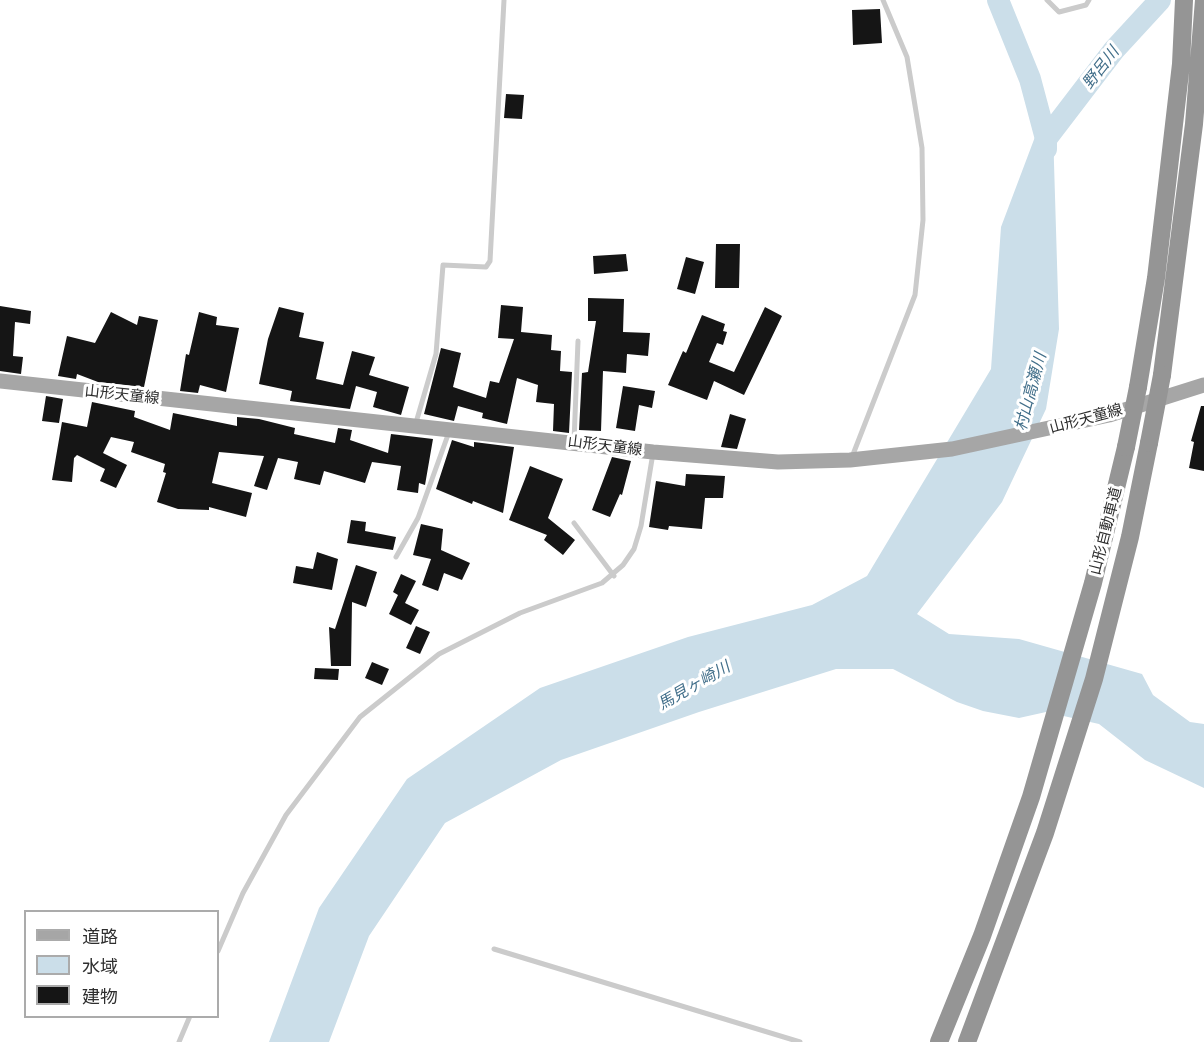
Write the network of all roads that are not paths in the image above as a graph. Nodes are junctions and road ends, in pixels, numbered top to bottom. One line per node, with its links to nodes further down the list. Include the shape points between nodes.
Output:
1 (504, 0): 10 (lane, via 490,261 486,267 443,265 436,354)
2 (884, 0): 14 (lane, via 907,57 922,148 923,220 915,295)
3 (1047, 0): 4 (lane, via 1059,12 1086,5)
4 (1089, 0)
5 (1184, 0): 23 (highway, 山形自動車道, bridge, via 1181,64 1156,278 1126,447 1064,692 991,912)
6 (1204, 0): 24 (highway, 山形自動車道, bridge, via 1180,243 1162,375 1131,537 1094,679 1046,833)
7 (578, 341): 12 (lane)
8 (0, 381): 10 (main road, 山形天童線)
9 (1204, 385): 14 (main road, 山形天童線, via 1050,429 952,449)
10 (415, 427): 11 (main road, 山形天童線)
11 (450, 430): 12 (main road, 山形天童線); 16 (lane, via 418,518)
12 (574, 443): 13 (main road, 山形天童線)
13 (653, 452): 14 (main road, 山形天童線, via 778,462); 17 (lane, via 634,549)
14 (850, 460)
15 (574, 523): 17 (lane)
16 (396, 557)
17 (614, 576): 18 (lane, via 520,613 439,654 360,717 286,815 243,893)
18 (219, 949)
19 (494, 949): 22 (lane)
20 (190, 1018): 21 (lane)
21 (178, 1042)
22 (800, 1042)
23 (939, 1042)
24 (967, 1042)

